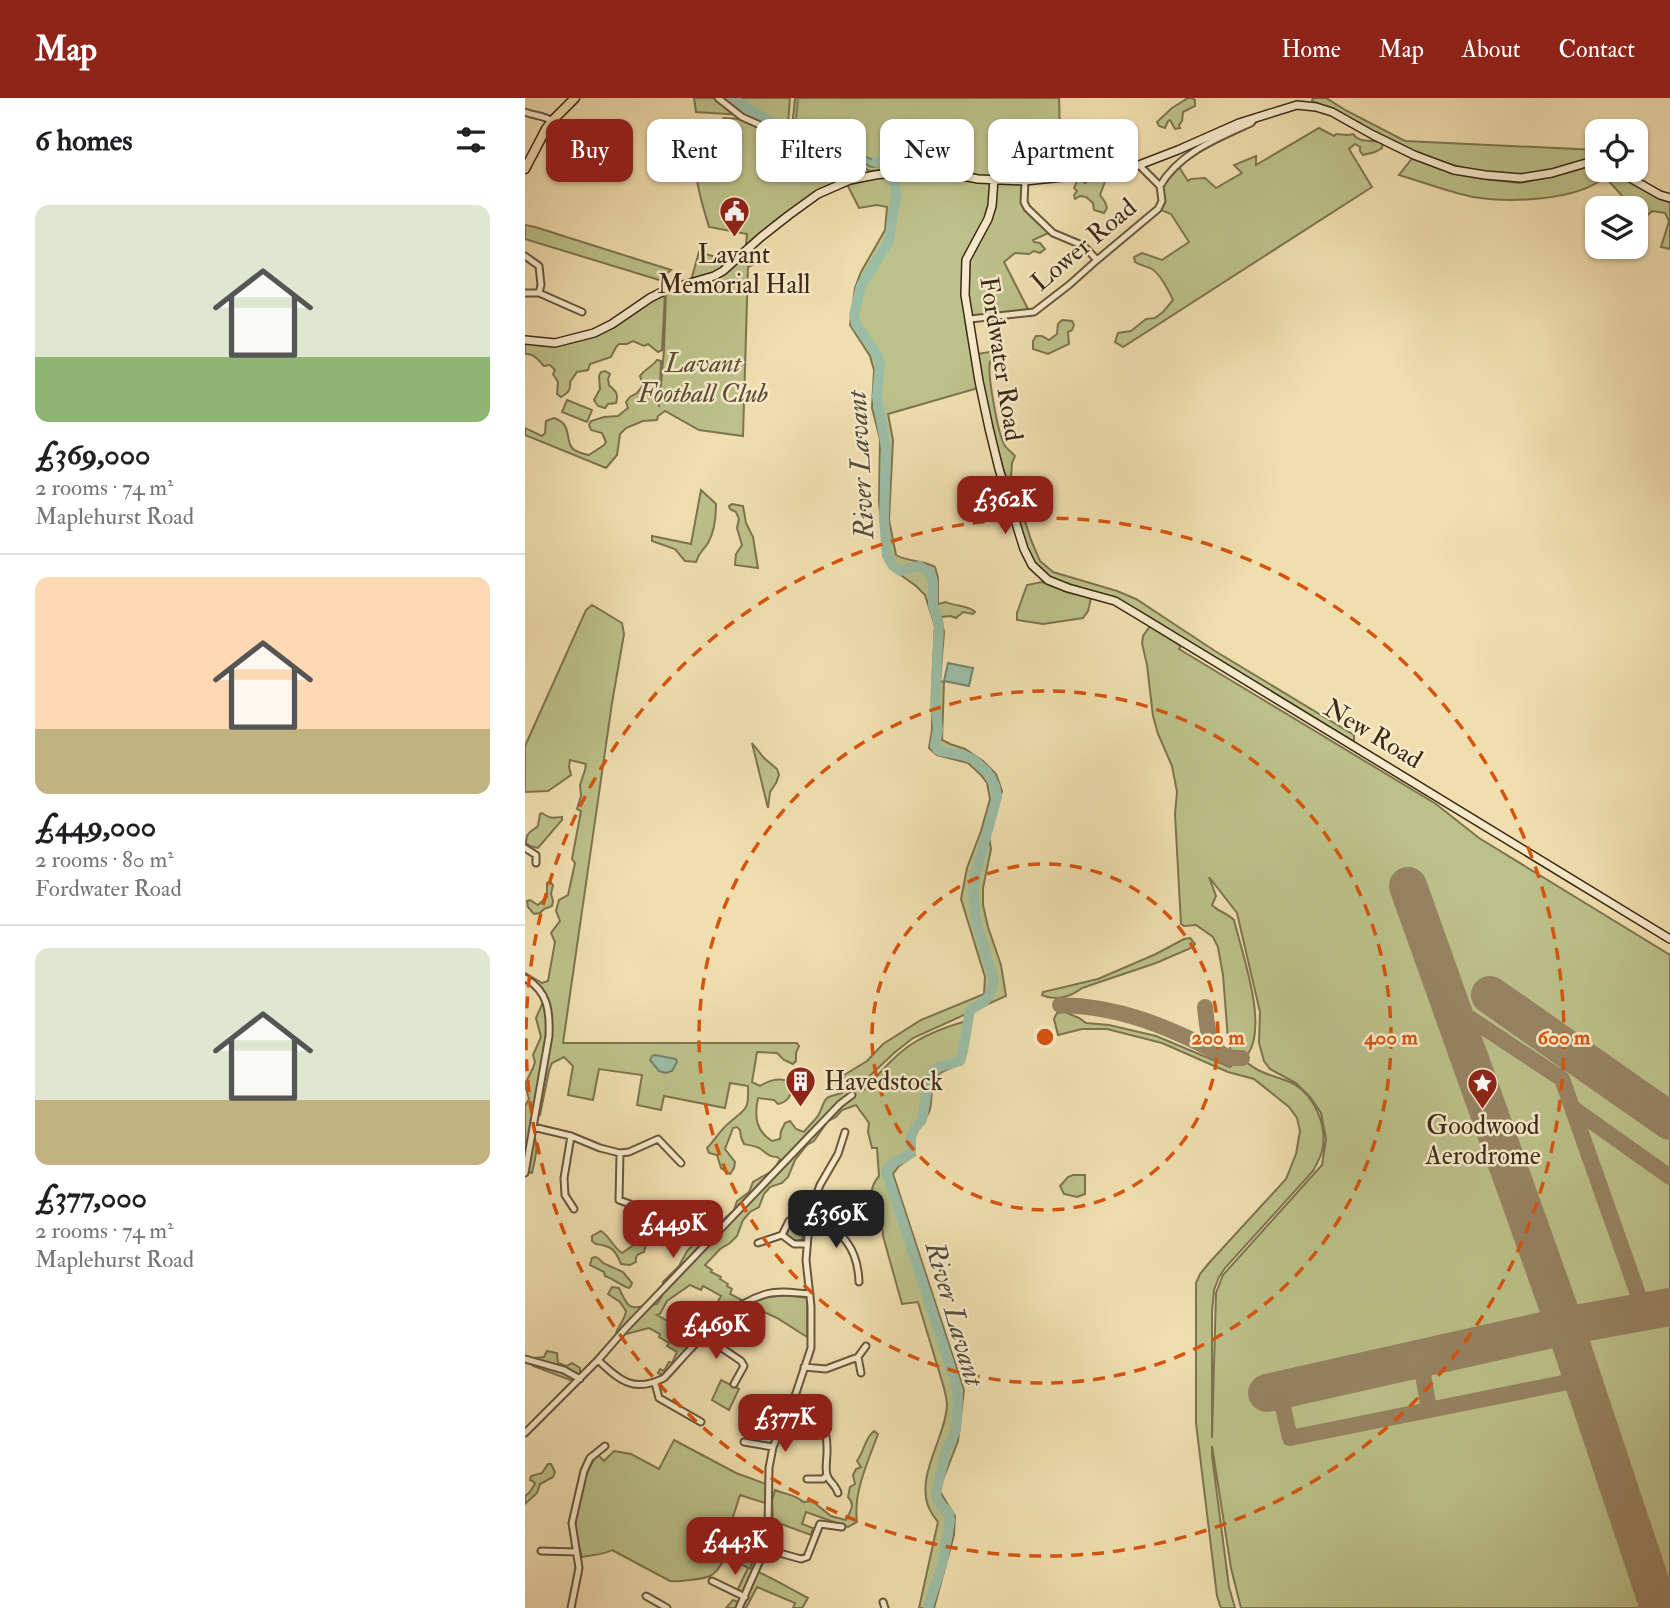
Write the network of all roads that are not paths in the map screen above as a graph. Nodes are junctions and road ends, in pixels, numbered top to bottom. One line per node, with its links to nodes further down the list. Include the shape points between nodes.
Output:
1 (575, 98): 5 (main road)
2 (718, 98): 7 (street)
3 (525, 112): 4 (street)
4 (548, 119)
5 (554, 119)
6 (1254, 119): 9 (street, via 1297,105 1316,107 1414,155 1454,170 1485,175 1521,178); 10 (street); 18 (street, Lower Road, via 1194,151 1168,172)
7 (756, 123)
8 (546, 129): 11 (main road)
9 (1585, 163)
10 (1139, 165): 18 (street, Lower Road)
11 (525, 169)
12 (866, 177): 13 (street, via 926,169)
13 (988, 179)
14 (846, 182): 26 (street, via 818,194 714,276 666,290 594,333 555,343)
15 (994, 182): 25 (street, Fordwater Road, via 988,219 966,260)
16 (1025, 182): 21 (street, via 1027,208 1053,233 1087,248)
17 (1637, 182): 19 (street)
18 (1160, 186): 21 (street, Lower Road, via 1158,209)
19 (1670, 198)
20 (525, 256): 23 (street, via 539,266)
21 (1097, 260): 25 (street, Lower Road, via 1034,312)
22 (525, 293): 23 (street)
23 (539, 293): 24 (street)
24 (582, 312)
25 (970, 319): 27 (street, Fordwater Road, via 999,469 1024,549)
26 (525, 340)
27 (1048, 580): 30 (street, New Road, via 1115,601)
28 (525, 848): 29 (street, via 536,855)
29 (536, 863)
30 (1670, 939)
31 (525, 978): 33 (street, via 542,992 549,1020)
32 (852, 1095): 56 (street)
33 (533, 1127): 35 (street); 38 (street)
34 (845, 1132): 44 (street)
35 (571, 1136): 36 (street); 39 (street)
36 (620, 1153): 37 (street, via 658,1139); 41 (street, via 619,1200)
37 (681, 1163)
38 (525, 1173)
39 (565, 1195): 40 (street); 42 (street)
40 (558, 1198)
41 (630, 1204)
42 (574, 1209)
43 (789, 1221): 45 (street)
44 (809, 1221): 47 (street); 49 (street, via 822,1223 848,1242)
45 (782, 1235): 46 (street); 47 (street, via 794,1244)
46 (758, 1242)
47 (806, 1244): 51 (street)
48 (850, 1274): 49 (street)
49 (859, 1274): 50 (street)
50 (859, 1282)
51 (810, 1294): 52 (street, via 767,1294 743,1303); 57 (street, via 811,1348)
52 (704, 1336): 60 (street); 61 (street, via 741,1361 744,1366)
53 (866, 1346): 54 (street)
54 (857, 1357): 57 (street, via 826,1369); 58 (street)
55 (525, 1359): 59 (street)
56 (599, 1360): 59 (street); 60 (street, via 625,1382 637,1386)
57 (804, 1367): 62 (street)
58 (861, 1373)
59 (580, 1379): 64 (street)
60 (655, 1383): 63 (street, via 659,1398)
61 (734, 1384)
62 (786, 1415): 69 (street); 70 (street, via 822,1425 827,1438)
63 (701, 1422)
64 (525, 1433)
65 (753, 1436): 67 (street)
66 (744, 1443): 67 (street)
67 (752, 1444): 69 (street)
68 (605, 1446): 76 (street, via 590,1458 584,1471 572,1523)
69 (773, 1447): 74 (street)
70 (827, 1475): 71 (street); 72 (street)
71 (807, 1479)
72 (838, 1493)
73 (842, 1527): 74 (street, via 820,1524 807,1557 801,1559)
74 (765, 1549): 79 (street)
75 (541, 1551): 76 (street)
76 (576, 1552): 80 (street, via 579,1568)
77 (712, 1581): 79 (street)
78 (646, 1597): 81 (street)
79 (745, 1597): 82 (street)
80 (571, 1608)
81 (667, 1608)
82 (739, 1608)

